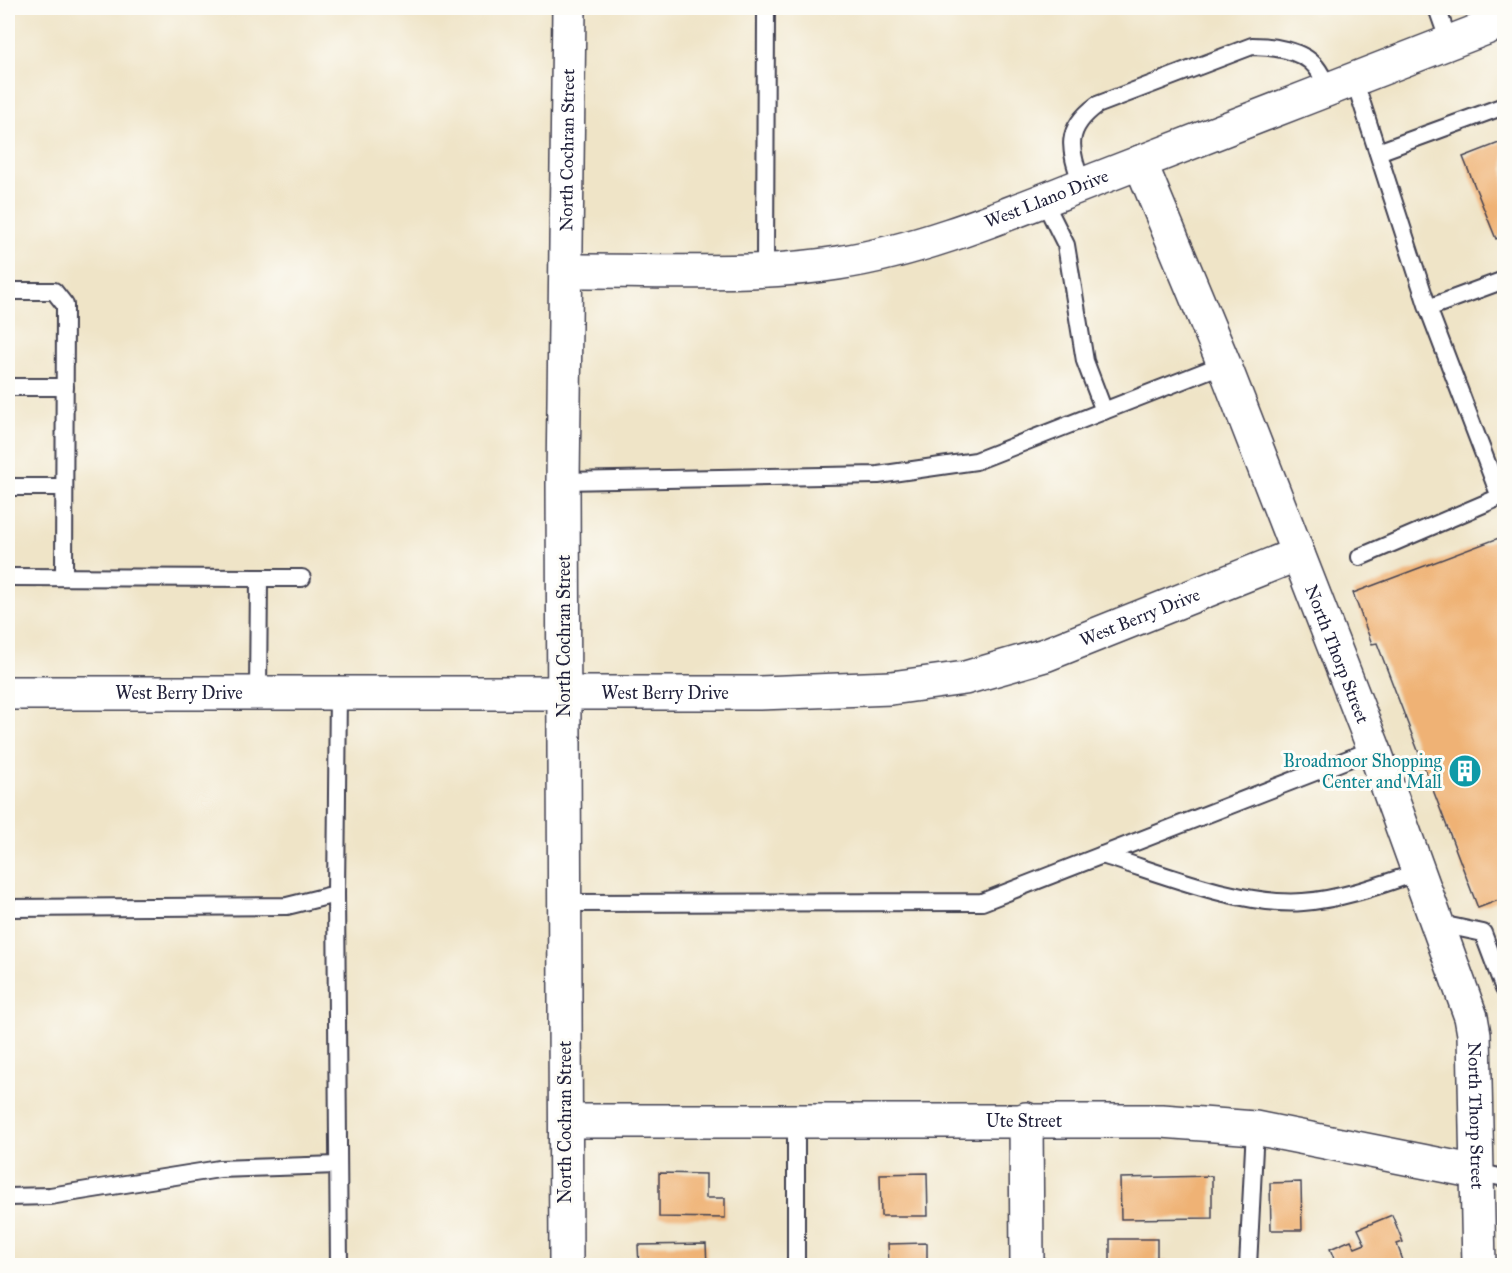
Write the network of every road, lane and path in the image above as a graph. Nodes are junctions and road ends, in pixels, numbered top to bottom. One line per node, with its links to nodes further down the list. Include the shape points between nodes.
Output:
1 (569, 8): 13 (street, North Cochran Street)
2 (766, 8): 12 (lane)
3 (1437, 8): 5 (lane)
4 (1504, 21): 5 (street, West Llano Drive)
5 (1449, 42): 6 (street, West Llano Drive)
6 (1341, 84): 8 (lane); 9 (street, West Llano Drive); 10 (lane, via 1303,57 1272,46 1252,46 1097,105 1081,117 1072,135 1071,152)
7 (1504, 106): 8 (lane)
8 (1377, 152): 16 (lane)
9 (1140, 162): 10 (street, West Llano Drive); 17 (street, North Thorp Street)
10 (1082, 184): 11 (street, West Llano Drive)
11 (1043, 199): 12 (street, West Llano Drive, via 898,250 838,263); 20 (lane, via 1066,245 1085,361)
12 (765, 269): 13 (street, West Llano Drive)
13 (567, 271): 21 (street, North Cochran Street)
14 (1504, 280): 16 (lane)
15 (8, 291): 19 (lane, via 54,291 65,305)
16 (1428, 308): 24 (lane)
17 (1224, 364): 20 (lane); 25 (street, North Thorp Street)
18 (8, 387): 19 (lane)
19 (65, 387): 23 (lane)
20 (1104, 411): 21 (lane, via 976,461 929,469 878,475)
21 (563, 481): 31 (street, North Cochran Street)
22 (8, 486): 23 (lane)
23 (64, 487): 28 (lane)
24 (1502, 496): 26 (lane)
25 (1298, 554): 31 (street, West Berry Drive, via 1045,655 965,678 891,688 759,693); 35 (street, North Thorp Street)
26 (1360, 557)
27 (8, 577): 28 (lane)
28 (64, 577): 29 (lane)
29 (259, 578): 30 (lane); 32 (lane)
30 (302, 578)
31 (564, 691): 33 (street, West Berry Drive); 39 (street, North Cochran Street)
32 (258, 692): 33 (street, West Berry Drive); 34 (street, West Berry Drive)
33 (338, 692): 38 (lane)
34 (8, 693)
35 (1374, 749): 36 (lane); 37 (street, North Thorp Street)
36 (1102, 855): 37 (lane, via 1245,898 1301,902 1353,895); 39 (lane, via 982,902)
37 (1418, 872): 41 (street, North Thorp Street)
38 (336, 894): 40 (lane, via 287,906); 47 (lane)
39 (564, 903): 45 (street, North Cochran Street)
40 (8, 908)
41 (1436, 923): 42 (lane, via 1482,933); 48 (street, North Thorp Street, via 1471,1017)
42 (1504, 989)
43 (796, 1119): 44 (street, Ute Street); 45 (street, Ute Street); 52 (lane)
44 (1026, 1119): 46 (street, Ute Street, via 1162,1121); 53 (street)
45 (566, 1121): 51 (street, North Cochran Street)
46 (1255, 1128): 48 (street, Ute Street); 54 (lane)
47 (338, 1164): 49 (lane, via 219,1169 50,1196); 50 (lane)
48 (1491, 1175): 55 (street, North Thorp Street)
49 (8, 1197)
50 (339, 1266)
51 (566, 1266)
52 (796, 1266)
53 (1027, 1266)
54 (1248, 1266)
55 (1479, 1266)

